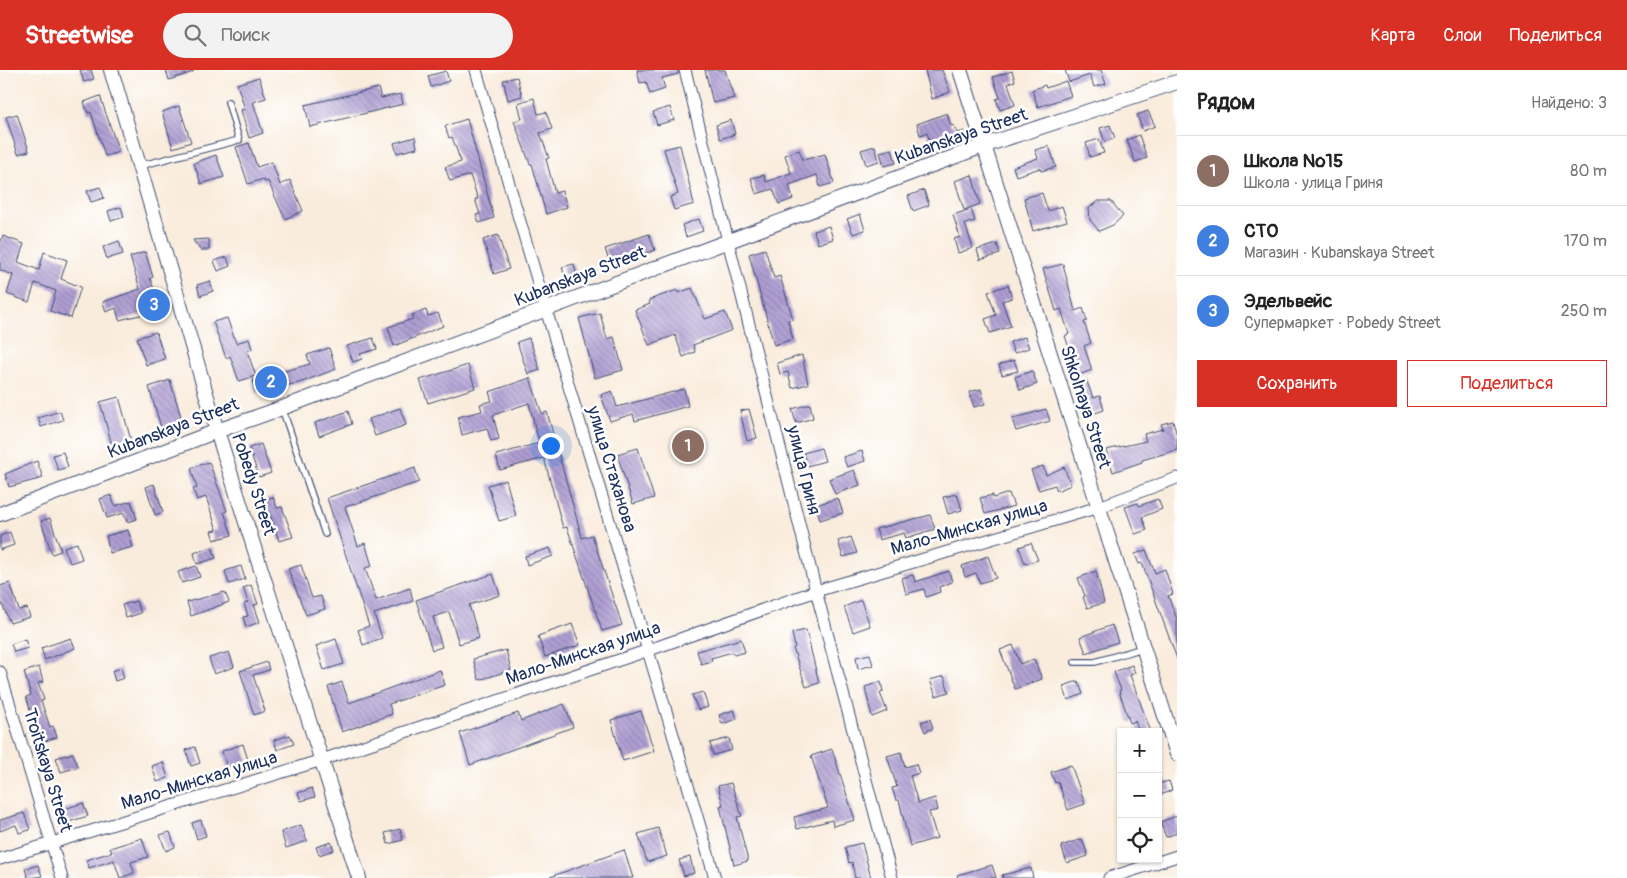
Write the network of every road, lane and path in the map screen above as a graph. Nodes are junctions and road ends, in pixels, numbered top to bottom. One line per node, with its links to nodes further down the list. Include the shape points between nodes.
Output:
1 (111, 70): 8 (street, Pobedy Street)
2 (476, 70): 10 (street, улица Стаханова)
3 (685, 70): 9 (street, улица Гриня)
4 (960, 70): 7 (street, Shkolnaya Street)
5 (1177, 82): 7 (street, Kubanskaya Street)
6 (228, 102): 8 (lane, via 239,140)
7 (983, 146): 9 (street, Kubanskaya Street); 14 (street, Shkolnaya Street)
8 (139, 166): 12 (street, Pobedy Street)
9 (728, 241): 10 (street, Kubanskaya Street); 17 (street, улица Гриня)
10 (545, 310): 11 (street, Kubanskaya Street); 19 (street, улица Стаханова)
11 (282, 408): 12 (street, Kubanskaya Street); 16 (lane)
12 (217, 431): 15 (street, Kubanskaya Street); 23 (street, Pobedy Street)
13 (1177, 478): 14 (street, Мало-Минская улица)
14 (1098, 507): 17 (street, Мало-Минская улица); 18 (street, Shkolnaya Street)
15 (0, 514)
16 (324, 534)
17 (816, 591): 19 (street, Мало-Минская улица); 30 (street, улица Гриня)
18 (1143, 648): 20 (lane, via 1094,662); 22 (street, Shkolnaya Street)
19 (649, 650): 23 (street, Мало-Минская улица); 29 (street, улица Стаханова)
20 (1075, 662)
21 (0, 672): 24 (street, Troitskaya Street)
22 (1177, 754)
23 (322, 760): 24 (street, Мало-Минская улица); 28 (street, Pobedy Street)
24 (52, 844): 26 (street, Мало-Минская улица); 27 (street, Troitskaya Street)
25 (1177, 856): 31 (street)
26 (0, 859)
27 (62, 878)
28 (359, 878)
29 (715, 878)
30 (892, 878)
31 (1109, 878)

